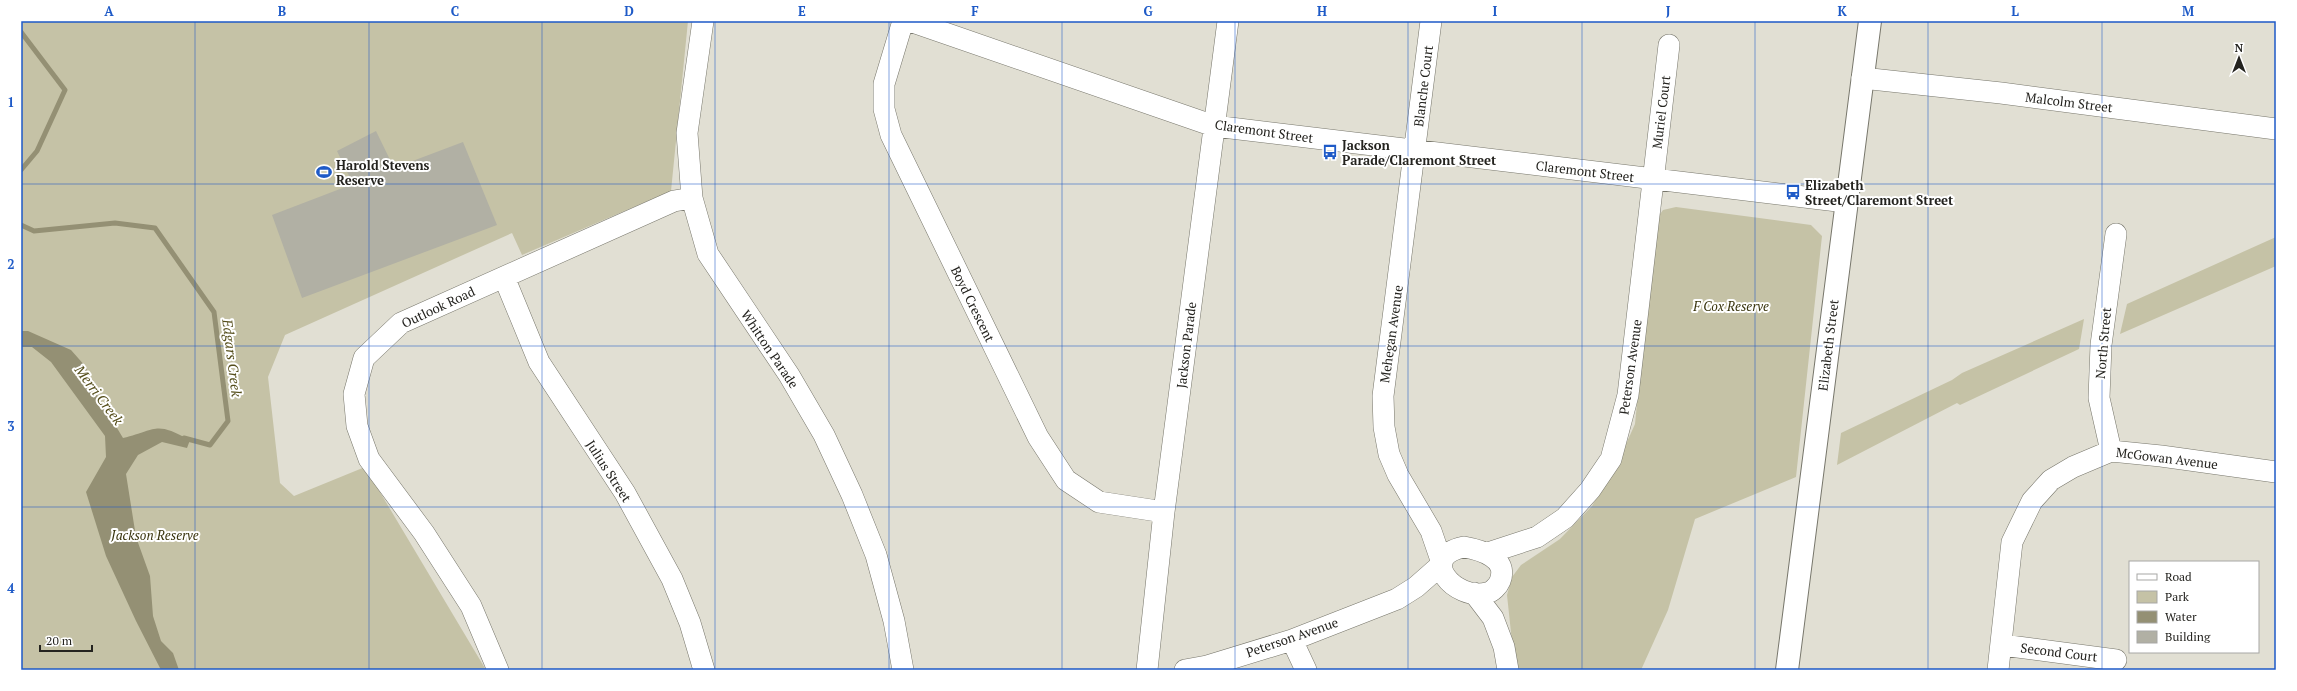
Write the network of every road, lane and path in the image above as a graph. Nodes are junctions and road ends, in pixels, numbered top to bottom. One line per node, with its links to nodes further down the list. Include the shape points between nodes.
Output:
1 (703, 21): 13 (street, Whitton Parade, via 687,133)
2 (903, 21): 20 (street, Boyd Crescent, via 884,84 884,109 891,135 1038,437 1066,480 1099,502)
3 (910, 21): 9 (street, Claremont Street)
4 (1228, 21): 9 (street, Jackson Parade)
5 (1431, 21): 11 (street, Blanche Court)
6 (1870, 21): 8 (street, Elizabeth Street)
7 (1669, 45): 12 (street, Muriel Court)
8 (1862, 78): 10 (street, Malcolm Street, via 1986,91); 14 (street, Elizabeth Street)
9 (1214, 126): 11 (street, Claremont Street); 20 (street, Jackson Parade)
10 (2276, 129)
11 (1416, 151): 12 (street, Claremont Street); 19 (street, Mehegan Avenue, via 1383,396 1384,427 1389,454 1398,475)
12 (1653, 179): 14 (street, Claremont Street); 21 (street, Peterson Avenue, via 1628,395 1611,459 1590,490 1565,518)
13 (692, 198): 16 (street, Outlook Road, via 674,201); 35 (street, Whitton Parade, via 708,254 789,376 824,435 852,495 876,555 894,621)
14 (1846, 202): 40 (street, Elizabeth Street)
15 (2116, 234): 17 (street, North Street, via 2101,345 2099,398)
16 (504, 277): 33 (street, Outlook Road, via 401,322 364,358 354,394 356,426 369,459 424,534 471,606); 34 (street, Julius Street, via 539,362 625,493 672,579 690,623)
17 (2111, 451): 18 (street, McGowan Avenue); 30 (street, McGowan Avenue, via 2073,467 2051,480 2032,501 2012,542)
18 (2276, 472)
19 (1420, 510): 22 (street, Mehegan Avenue); 24 (street, Mehegan Avenue, via 1436,544)
20 (1164, 512): 36 (street, Jackson Parade)
21 (1548, 531): 23 (street, Peterson Avenue); 25 (street, Peterson Avenue)
22 (1464, 547): 23 (street); 24 (street, via 1452,549)
23 (1488, 553): 25 (street, via 1499,563)
24 (1441, 564): 26 (street, via 1442,573); 28 (street, Peterson Avenue, via 1416,587)
25 (1500, 578): 27 (street, via 1488,593); 31 (street)
26 (1453, 585): 27 (street); 28 (street, Peterson Avenue, via 1426,594)
27 (1474, 593): 31 (street, via 1493,618)
28 (1397, 599): 29 (street, Peterson Avenue)
29 (1292, 640): 37 (street, Peterson Avenue); 38 (street)
30 (2002, 645): 32 (street, Second Court); 41 (street, McGowan Avenue)
31 (1504, 647): 39 (street)
32 (2116, 660)
33 (498, 670)
34 (704, 670)
35 (903, 670)
36 (1147, 670)
37 (1186, 670)
38 (1306, 670)
39 (1508, 670)
40 (1787, 670)
41 (1998, 670)

